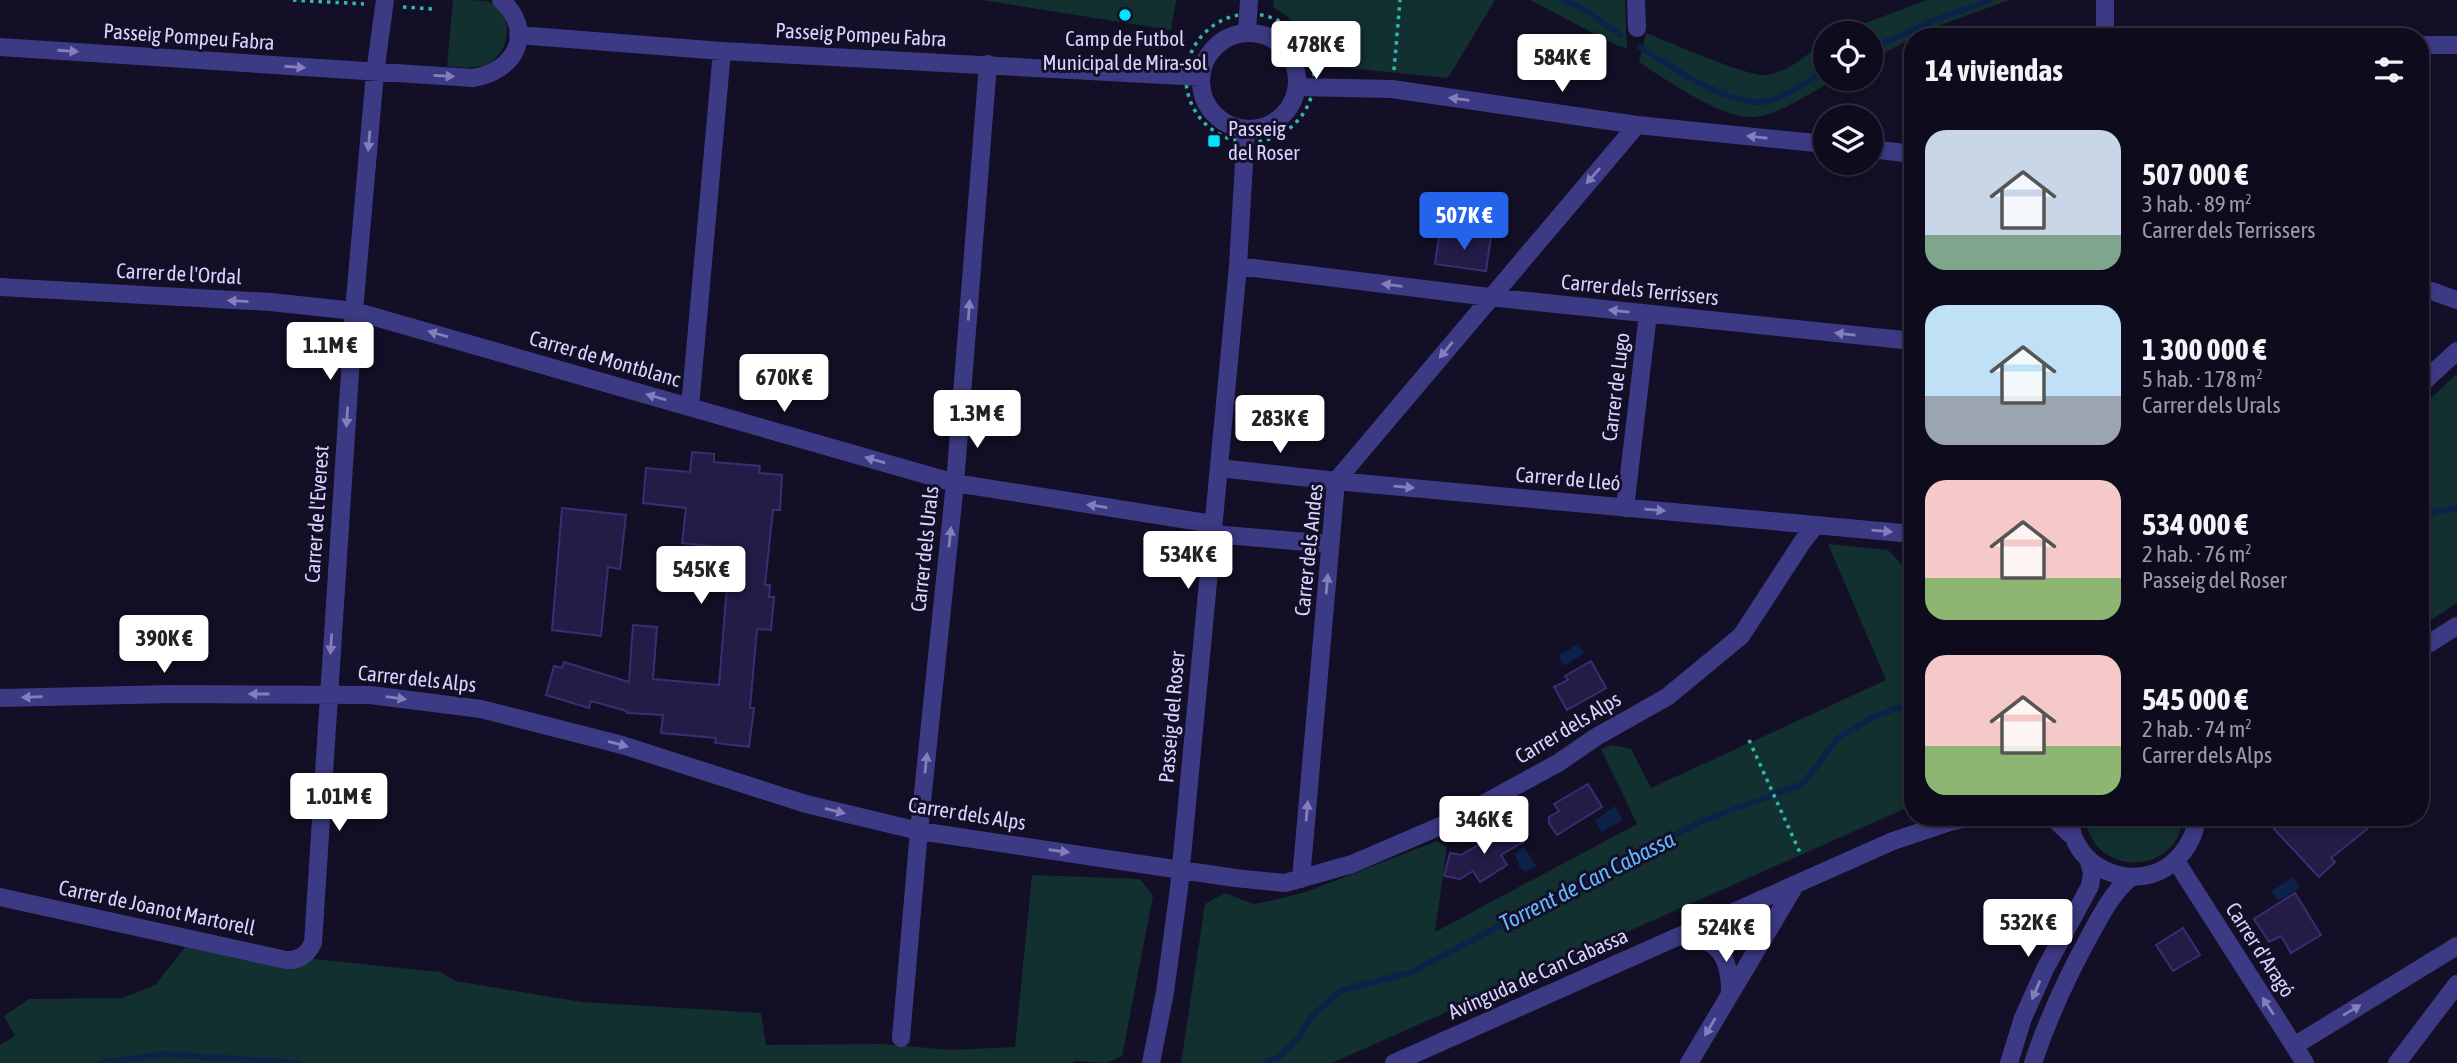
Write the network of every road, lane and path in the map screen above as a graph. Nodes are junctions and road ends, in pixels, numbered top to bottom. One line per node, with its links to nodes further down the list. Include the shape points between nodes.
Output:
1 (384, 0): 16 (street)
2 (501, 0): 10 (street, via 518,23)
3 (1400, 0): 19 (path)
4 (1636, 0): 7 (street)
5 (2105, 0): 8 (street)
6 (1249, 7): 9 (street); 17 (path, via 1204,33 1189,57); 18 (path, via 1282,22 1303,41 1314,67)
7 (1637, 28)
8 (2105, 28)
9 (1247, 32): 17 (street, via 1220,41); 18 (street, via 1267,36 1285,48)
10 (519, 35): 14 (street, Passeig Pompeu Fabra); 16 (street, Passeig Pompeu Fabra, one-way to 10, via 486,76 506,64)
11 (2429, 45): 12 (street)
12 (2457, 45)
13 (0, 47): 16 (street, Passeig Pompeu Fabra, one-way to 16)
14 (722, 51): 15 (street, Passeig Pompeu Fabra); 35 (street)
15 (988, 64): 17 (street, Passeig Pompeu Fabra); 38 (street, Carrer dels Urals, one-way to 15)
16 (375, 73): 30 (street, Carrer de l'Everest, one-way to 30)
17 (1194, 76): 21 (street, via 1212,112); 21 (path, via 1189,99 1203,122 1229,139)
18 (1305, 87): 19 (street); 21 (street, via 1274,122); 21 (path, via 1307,108 1287,131 1274,138)
19 (1392, 89): 20 (street, one-way to 19)
20 (1637, 125): 22 (street, one-way to 20); 28 (street, Carrer dels Andes, one-way to 28)
21 (1246, 136): 25 (street, Passeig del Roser)
22 (1813, 143)
23 (1883, 150): 24 (street)
24 (1904, 152)
25 (1238, 266): 28 (street, Carrer dels Terrissers, one-way to 25); 36 (street, Passeig del Roser)
26 (0, 287): 30 (street, Carrer de l'Ordal, one-way to 26)
27 (2429, 290): 29 (street)
28 (1489, 297): 31 (street, Carrer dels Terrissers, one-way to 28); 37 (street, Carrer dels Andes, one-way to 37)
29 (2457, 300)
30 (354, 311): 35 (street, Carrer de Montblanc, one-way to 30); 46 (street, Carrer de l'Everest, one-way to 46)
31 (1648, 313): 32 (street, Carrer dels Terrissers, one-way to 31); 39 (street, Carrer de Lugo)
32 (1904, 340)
33 (2457, 351): 34 (street)
34 (2429, 377)
35 (690, 407): 38 (street, Carrer de Montblanc, one-way to 35)
36 (1219, 468): 37 (street, Carrer de Lleó); 41 (street, Passeig del Roser)
37 (1336, 481): 39 (street, Carrer de Lleó, one-way to 39); 43 (street, Carrer dels Andes)
38 (955, 483): 41 (street, Carrer de Montblanc, one-way to 38); 52 (street, Carrer dels Urals, one-way to 38)
39 (1625, 508): 40 (street, Carrer de Lleó, one-way to 40)
40 (1816, 525): 42 (street, Carrer de Lleó, one-way to 42); 57 (street, Carrer dels Alps, via 1741,636 1667,697 1452,821 1352,864)
41 (1213, 529): 43 (street, Carrer de Montblanc); 56 (street, Passeig del Roser)
42 (1904, 533)
43 (1330, 544): 57 (street, Carrer dels Andes, one-way to 43)
44 (2457, 626): 45 (street)
45 (2429, 643)
46 (328, 694): 47 (street, Carrer dels Alps, one-way to 47); 52 (street, Carrer dels Alps, one-way to 52, via 481,709 622,745 806,804); 63 (street, Carrer de l'Everest, via 315,931)
47 (0, 698)
48 (1749, 740): 53 (path)
49 (1938, 826): 59 (street, Avinguda de Can Cabassa)
50 (2071, 826): 54 (street)
51 (2196, 826): 55 (street)
52 (919, 831): 56 (street, Carrer dels Alps, one-way to 56); 66 (street, Carrer dels Urals)
53 (1801, 855)
54 (2089, 862): 58 (street, via 2115,876); 71 (street, one-way to 71, via 2090,886 2045,969)
55 (2176, 862): 58 (street, via 2153,875); 67 (street, Carrer d'Aragó, one-way to 55)
56 (1181, 869): 57 (street, Carrer dels Alps, via 1285,883); 68 (street, Passeig del Roser, via 1165,992)
57 (1301, 878)
58 (2130, 878): 72 (street, via 2104,910 2065,979)
59 (1796, 884): 61 (street, Avinguda de Can Cabassa); 65 (street)
60 (0, 897): 63 (street, Carrer de Joanot Martorell, via 286,960)
61 (1677, 937): 65 (street, via 1698,937 1724,956); 69 (street, Avinguda de Can Cabassa)
62 (2457, 946): 67 (street, one-way to 62)
63 (304, 956)
64 (2457, 984): 74 (street)
65 (1730, 995): 70 (street, one-way to 70)
66 (901, 1038)
67 (2294, 1045): 73 (street, Carrer d'Aragó)
68 (1150, 1061)
69 (1394, 1063)
70 (1689, 1063)
71 (2009, 1063)
72 (2033, 1063)
73 (2305, 1063)
74 (2397, 1063)

